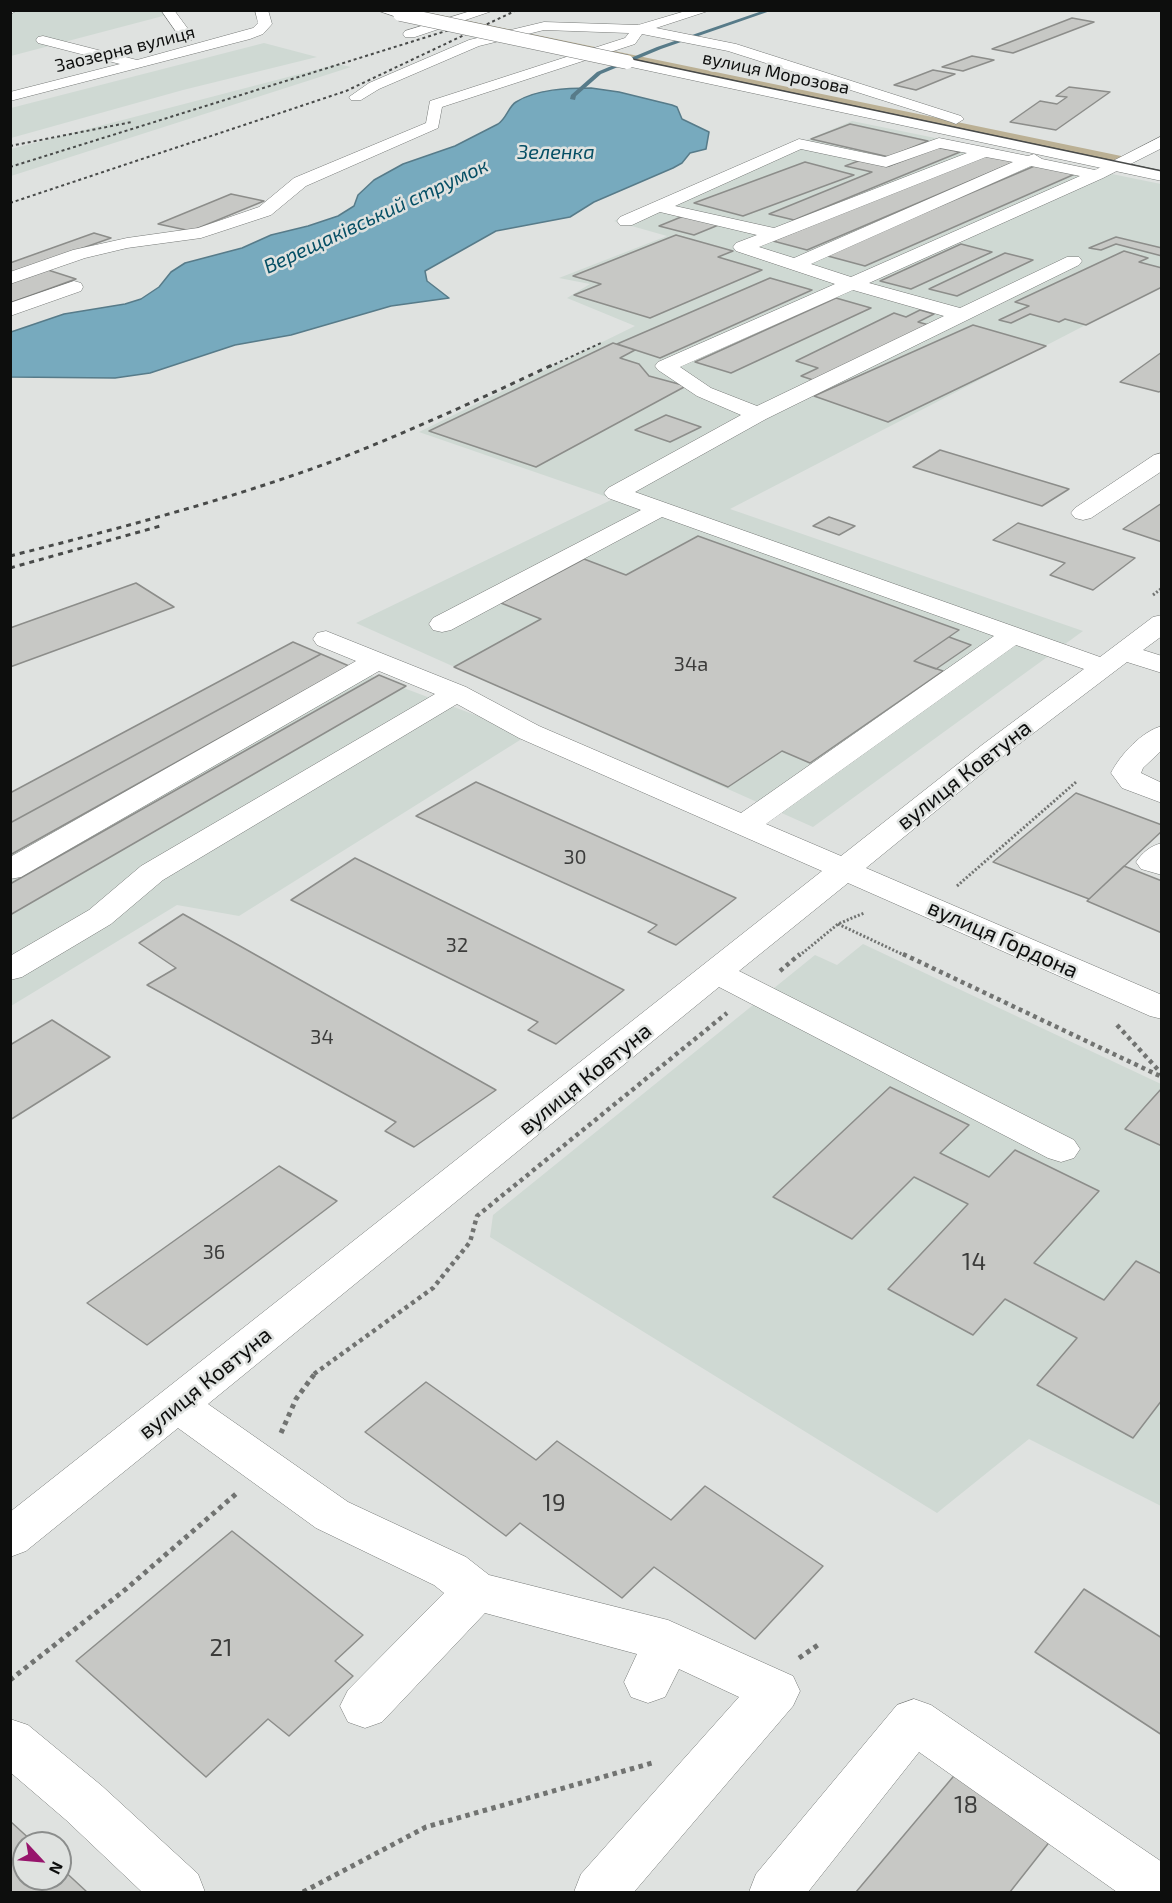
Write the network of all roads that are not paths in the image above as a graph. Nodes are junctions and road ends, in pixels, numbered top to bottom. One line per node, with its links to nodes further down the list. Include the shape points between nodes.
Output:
1 (167, 10): 9 (main road)
2 (261, 10): 11 (main road, Заозерна вулиця, via 265,24 253,34)
3 (382, 10): 17 (main road, вулиця Морозова, bridge)
4 (428, 10): 14 (main road, вулиця Морозова)
5 (489, 10): 8 (main road)
6 (705, 10): 7 (main road)
7 (639, 29): 13 (main road, via 544,26 474,43); 14 (main road, via 731,47); 27 (main road, via 630,41 435,104 433,125 300,182 265,211 201,233 79,254)
8 (410, 34)
9 (187, 37)
10 (43, 40): 11 (main road)
11 (138, 64): 12 (main road, Заозерна вулиця)
12 (10, 97)
13 (356, 97)
14 (956, 119): 18 (main road, вулиця Морозова)
15 (1161, 141): 18 (main road)
16 (985, 152): 17 (main road); 22 (main road, via 939,143 886,162 799,144); 24 (main road)
17 (1038, 156): 20 (main road); 26 (main road)
18 (1136, 156): 19 (main road, вулиця Морозова); 20 (main road)
19 (1161, 162)
20 (1106, 171): 21 (main road); 28 (main road)
21 (1161, 176)
22 (659, 207): 23 (main road); 24 (main road)
23 (626, 221)
24 (776, 234): 26 (main road, via 742,247)
25 (1073, 261): 31 (main road)
26 (794, 265): 28 (main road)
27 (10, 279)
28 (850, 283): 31 (main road); 32 (main road, via 665,366 704,392)
29 (74, 287): 30 (main road)
30 (10, 310)
31 (962, 315): 32 (main road)
32 (758, 414): 34 (main road, via 616,493)
33 (1161, 460): 35 (main road)
34 (660, 509): 37 (main road); 38 (main road)
35 (1083, 513)
36 (1161, 623): 40 (main road, вулиця Ковтуна)
37 (442, 624)
38 (1013, 635): 40 (main road); 46 (main road)
39 (326, 639): 41 (main road, вулиця Гордона)
40 (1114, 659): 42 (main road); 49 (main road, вулиця Ковтуна)
41 (378, 660): 43 (main road, вулиця Гордона); 50 (main road)
42 (1161, 665)
43 (456, 693): 46 (main road, вулиця Гордона, via 529,732); 51 (main road, via 152,873 100,916)
44 (1161, 734): 45 (main road, via 1130,764 1126,773 1131,782)
45 (1161, 794)
46 (743, 826): 49 (main road, вулиця Гордона)
47 (1161, 852): 48 (main road, via 1152,862)
48 (1161, 866)
49 (844, 869): 52 (main road, вулиця Ковтуна); 53 (main road, вулиця Гордона)
50 (10, 870)
51 (10, 970)
52 (717, 973): 54 (main road); 55 (main road, вулиця Ковтуна)
53 (1161, 1008)
54 (1061, 1149)
55 (178, 1405): 56 (main road, вулиця Ковтуна); 57 (main road, via 332,1515 450,1571)
56 (10, 1538)
57 (476, 1591): 58 (main road); 61 (main road, via 658,1661 776,1691)
58 (365, 1706)
59 (10, 1741): 60 (main road, via 84,1803)
60 (179, 1893)
61 (600, 1893)
62 (775, 1893): 63 (main road, via 914,1721)
63 (1161, 1893)

